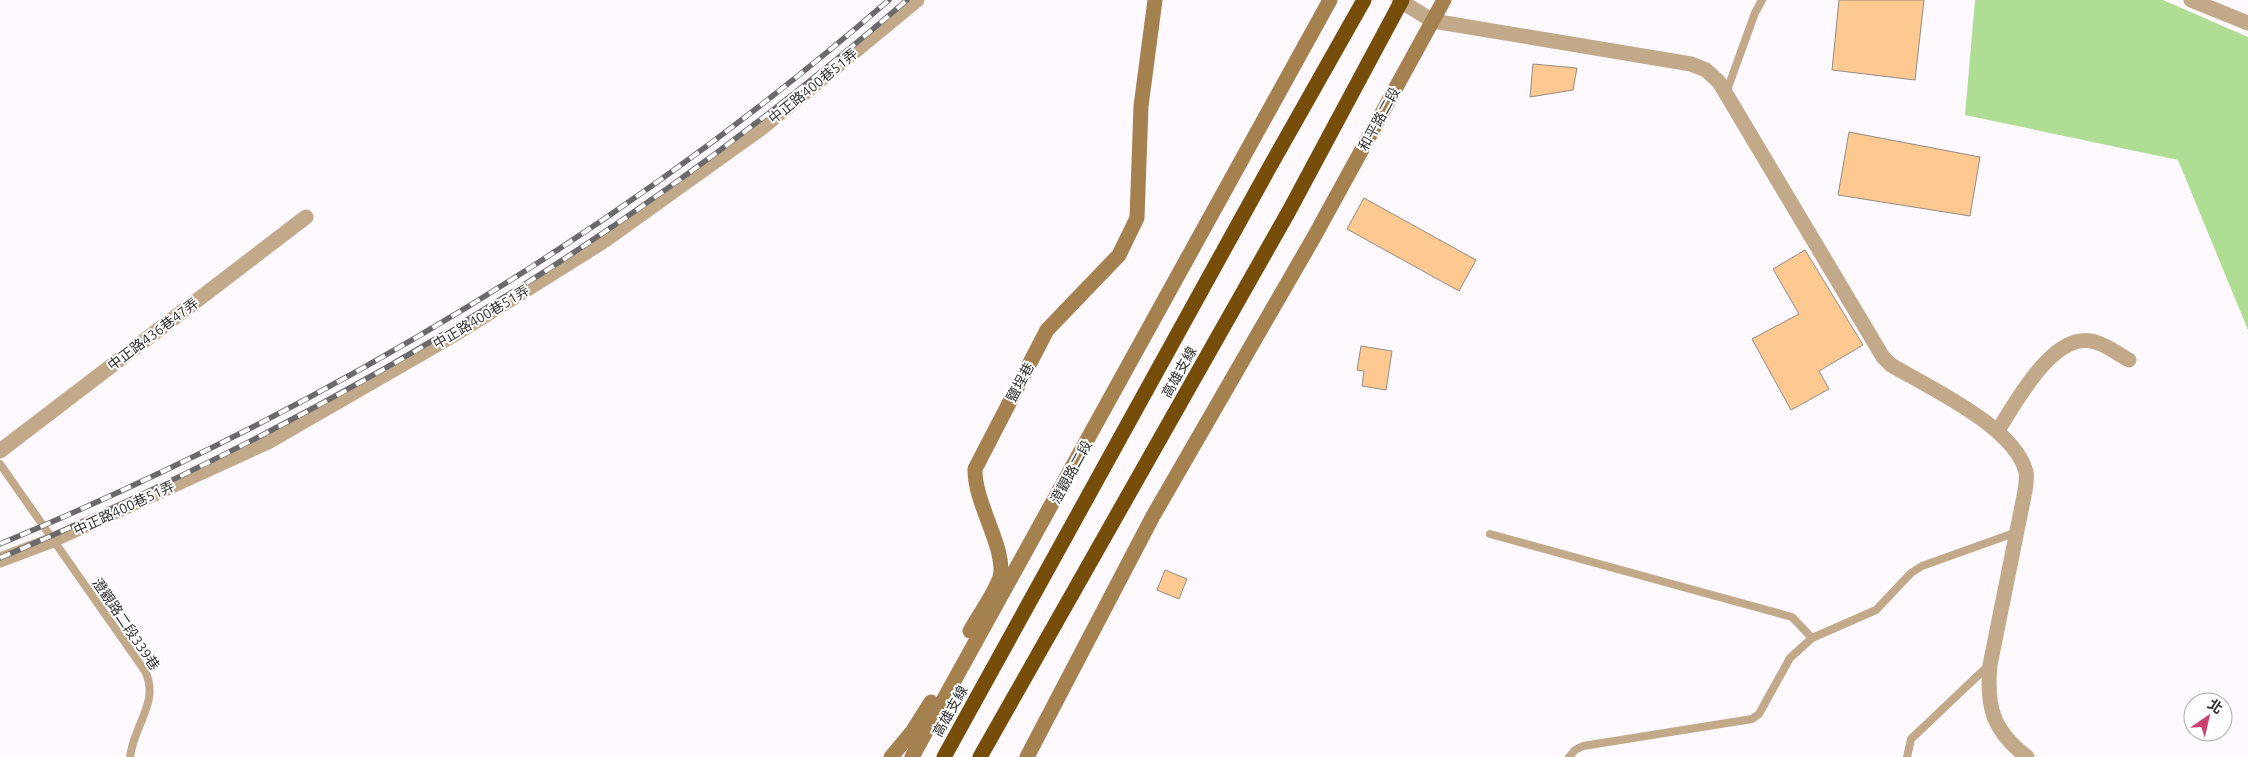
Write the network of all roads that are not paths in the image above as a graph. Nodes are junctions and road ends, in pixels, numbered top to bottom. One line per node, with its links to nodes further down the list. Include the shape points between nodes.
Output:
1 (917, 0): 19 (street, 中正路400巷51弄, via 763,127 604,241 457,333 268,442)
2 (1155, 0): 24 (street, 鹽埕巷, via 1141,106 1137,218 1119,255 1047,330 975,469 974,483 1002,558 1000,577 925,714)
3 (1330, 0): 25 (street, 澄觀路二段)
4 (1364, 0): 26 (highway, 高雄支線)
5 (1401, 0): 9 (street); 27 (highway, 高雄支線, bridge, via 1289,211)
6 (1444, 0): 9 (street, 和平路二段)
7 (1762, 0): 11 (lane)
8 (2191, 0): 10 (street)
9 (1433, 21): 11 (street, via 1691,64 1706,70 1720,82); 28 (street, 和平路二段, via 1314,238 1153,516)
10 (2248, 23)
11 (1726, 93): 14 (street, via 1883,357)
12 (306, 217): 15 (street, 中正路436巷47弄)
13 (2129, 360): 14 (street, via 2094,342 2067,345 2035,374)
14 (1998, 430): 17 (street, via 2019,455 2026,473)
15 (0, 451)
16 (0, 464): 19 (lane, 澄觀路二段339巷)
17 (2017, 532): 21 (lane, via 1922,566 1911,573 1876,610); 22 (street)
18 (1490, 534): 21 (lane, via 1792,617)
19 (53, 540): 20 (street, 中正路400巷51弄); 23 (lane, 澄觀路二段339巷, via 151,683 152,696 132,742)
20 (0, 560)
21 (1812, 638): 29 (lane, via 1790,658 1759,714 1752,719 1583,746)
22 (1990, 665): 30 (lane, via 1910,739); 31 (street, via 1988,684 1993,714 2002,734)
23 (130, 757)
24 (891, 757)
25 (912, 757)
26 (944, 757)
27 (980, 757)
28 (1027, 757)
29 (1569, 757)
30 (1907, 757)
31 (2027, 757)

